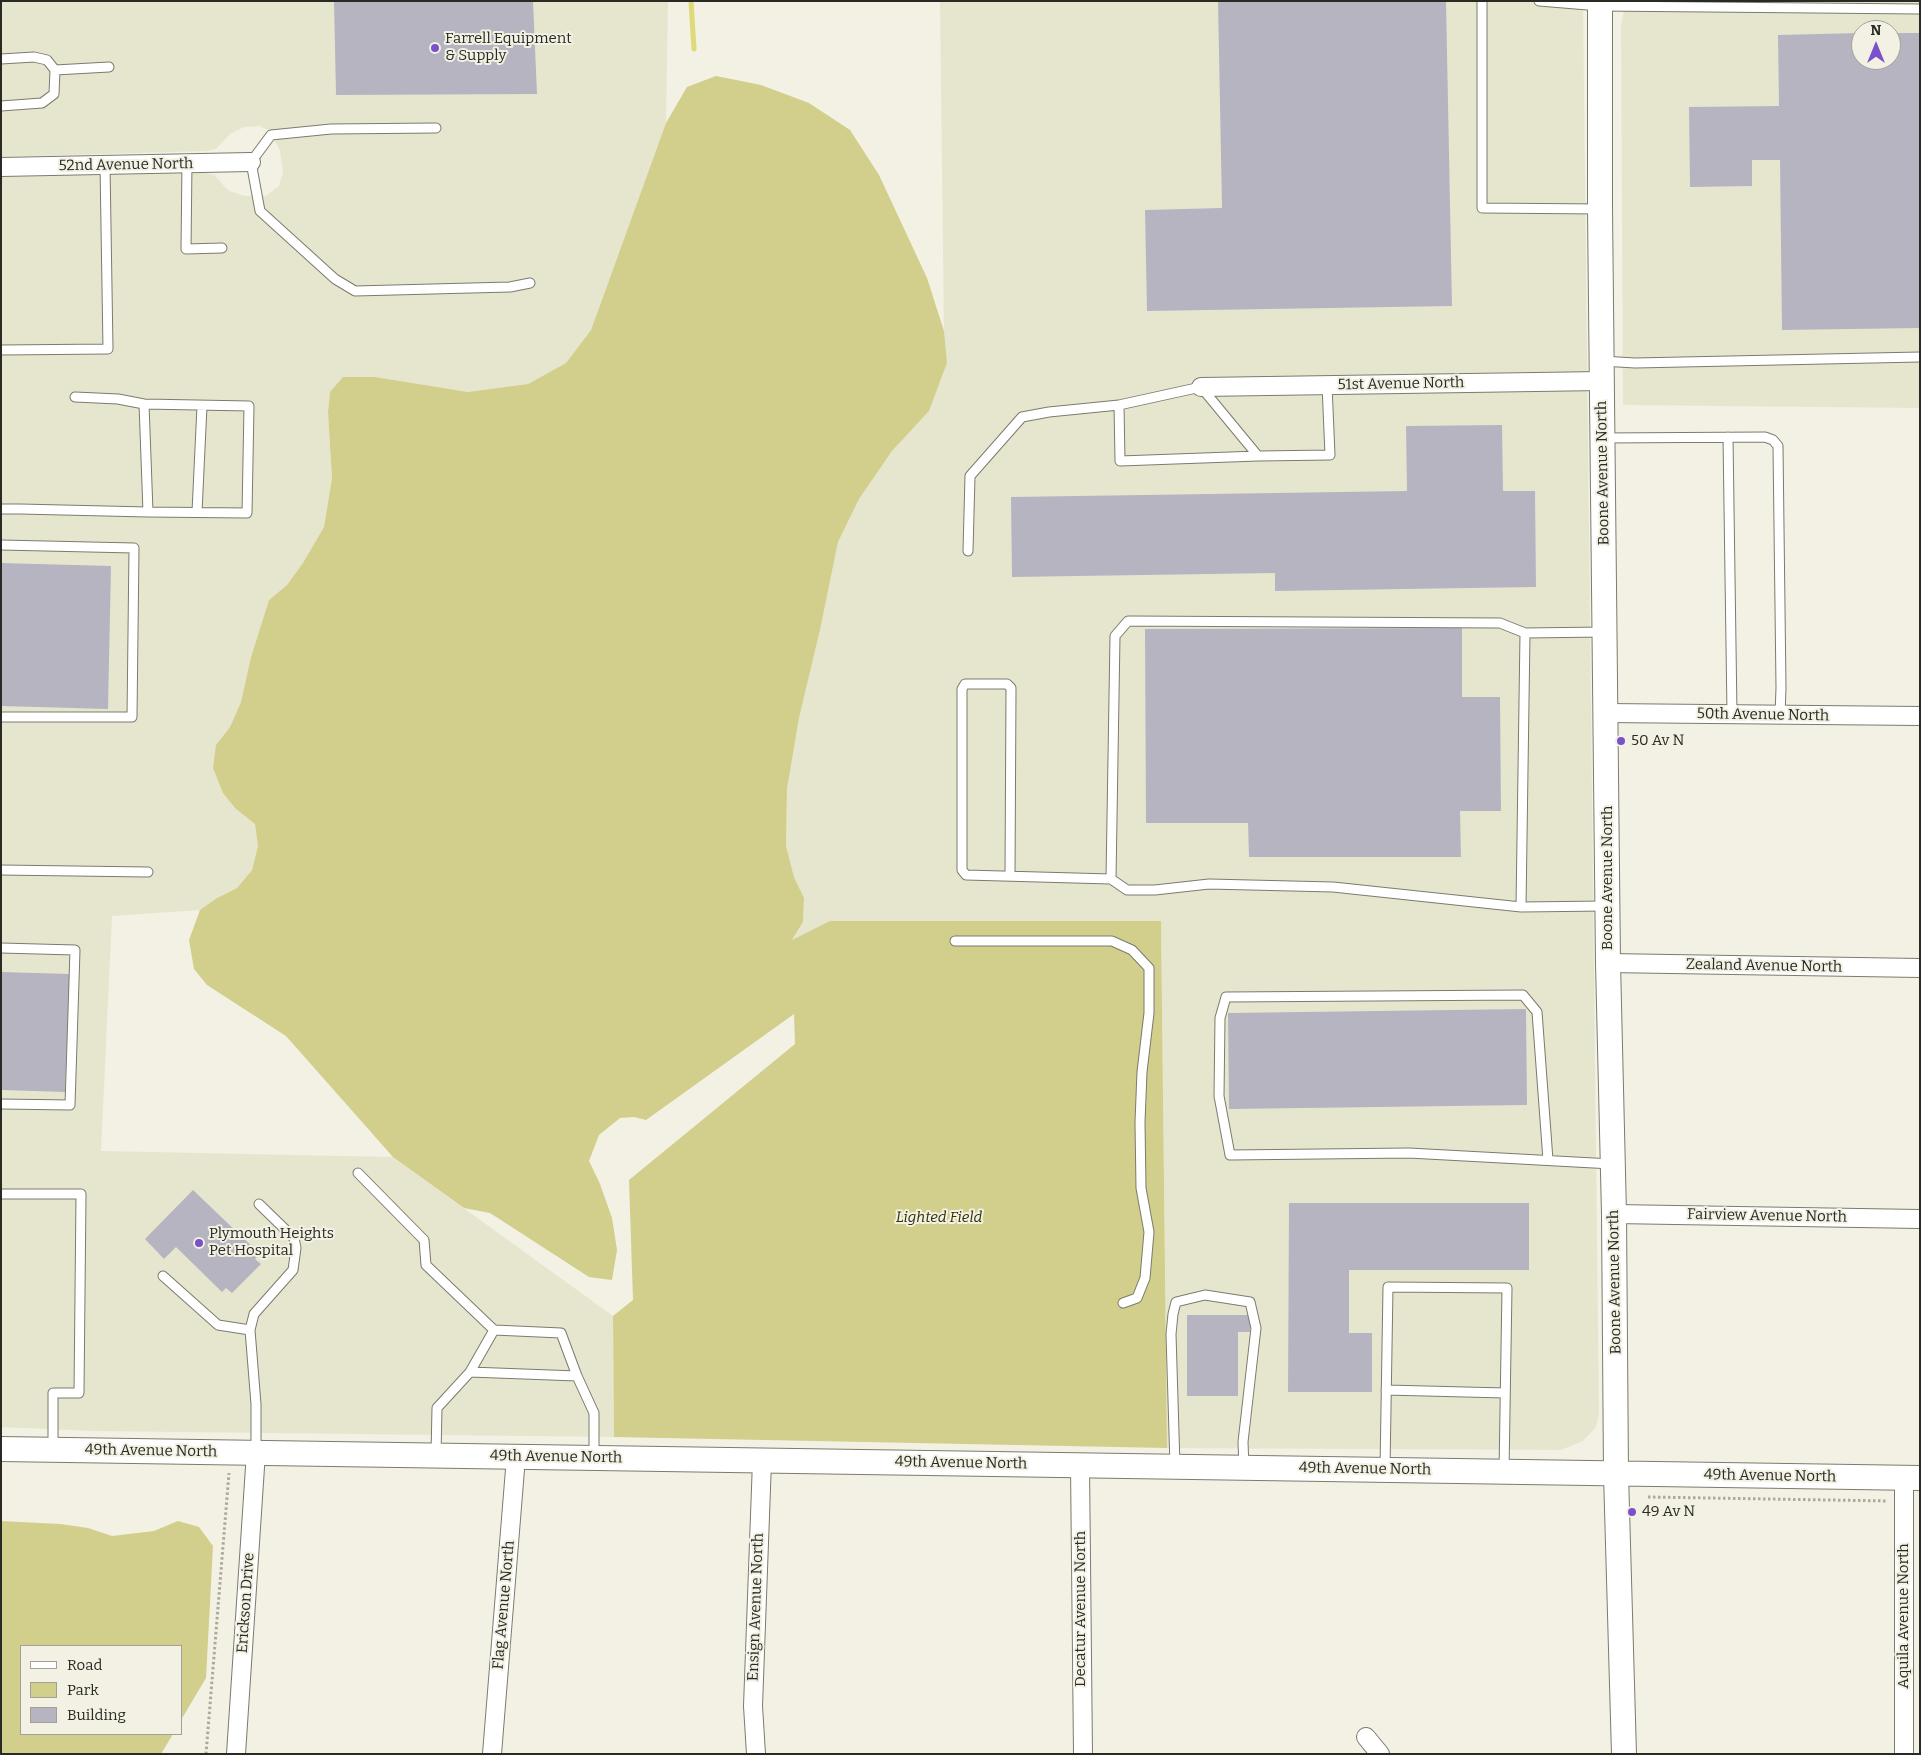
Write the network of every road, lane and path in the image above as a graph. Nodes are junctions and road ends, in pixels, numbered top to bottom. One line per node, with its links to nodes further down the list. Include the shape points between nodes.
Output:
1 (1482, 1): 14 (lane, via 1482,208)
2 (1539, 1): 3 (lane)
3 (1600, 4): 4 (lane); 14 (street, Boone Avenue North)
4 (1920, 9)
5 (1, 59): 7 (lane, via 34,57 46,60)
6 (110, 67): 7 (lane)
7 (55, 70): 8 (lane, via 54,94 42,103)
8 (1, 106)
9 (436, 128): 10 (lane, via 331,129 271,135)
10 (251, 162): 11 (street, 52nd Avenue North); 16 (lane, via 260,212 335,279 355,292 510,287)
11 (187, 163): 12 (street, 52nd Avenue North); 15 (lane, via 186,249)
12 (106, 165): 13 (street, 52nd Avenue North); 17 (lane, via 108,349)
13 (1, 167)
14 (1600, 209): 19 (street, Boone Avenue North)
15 (222, 248)
16 (530, 283)
17 (1, 350)
18 (1920, 357): 19 (lane, via 1635,363)
19 (1602, 371): 20 (street, 51st Avenue North); 27 (street, Boone Avenue North)
20 (1327, 385): 21 (street, 51st Avenue North); 28 (lane, via 1330,455)
21 (1200, 387): 24 (lane); 28 (lane)
22 (74, 396): 23 (lane)
23 (144, 404): 25 (lane); 30 (lane)
24 (1119, 405): 28 (lane, via 1120,461); 33 (lane, via 1022,417 970,476)
25 (202, 406): 31 (lane); 31 (lane, via 249,406 247,513)
26 (1728, 437): 27 (lane); 37 (lane); 38 (lane, via 1765,437 1778,446)
27 (1602, 438): 34 (street, Boone Avenue North)
28 (1258, 456)
29 (1, 509): 30 (lane)
30 (148, 512): 31 (lane)
31 (197, 512)
32 (1, 545): 40 (lane, via 134,548 132,717)
33 (968, 551)
34 (1605, 632): 35 (lane); 36 (street, Boone Avenue North)
35 (1525, 634): 44 (lane, via 1500,623 1128,621 1115,636); 46 (lane)
36 (1606, 713): 37 (street, 50th Avenue North); 45 (street, Boone Avenue North)
37 (1732, 714): 38 (street, 50th Avenue North)
38 (1780, 715): 39 (street, 50th Avenue North)
39 (1920, 716)
40 (1, 717)
41 (1, 870): 42 (lane)
42 (148, 872)
43 (1010, 876): 43 (lane, via 966,875 962,870 962,689 965,684 1007,684 1012,688); 44 (lane)
44 (1111, 879): 46 (lane, via 1127,890 1209,884 1333,887)
45 (1608, 906): 46 (lane); 49 (street, Boone Avenue North)
46 (1521, 907)
47 (955, 941): 60 (lane, via 1112,941 1132,950 1149,968 1149,1013 1140,1122 1141,1188 1149,1232 1145,1278 1136,1298)
48 (1, 948): 51 (lane, via 75,950 70,1105)
49 (1608, 963): 50 (street, Zealand Avenue North); 53 (street, Boone Avenue North)
50 (1920, 968)
51 (1, 1104)
52 (1548, 1160): 52 (lane, via 1537,1012 1523,995 1226,997 1220,1018 1219,1096 1230,1155 1409,1153); 53 (lane)
53 (1613, 1164): 57 (street, Boone Avenue North)
54 (358, 1173): 62 (lane, via 424,1240 426,1265)
55 (1, 1194): 68 (lane, via 81,1194 78,1393 53,1393)
56 (259, 1204): 61 (lane, via 294,1238 296,1248 293,1270 254,1314)
57 (1614, 1214): 58 (street, Fairview Avenue North); 80 (street, Boone Avenue North)
58 (1920, 1219)
59 (163, 1276): 61 (lane, via 218,1325)
60 (1122, 1303)
61 (250, 1330): 69 (lane)
62 (494, 1330): 63 (lane); 64 (lane, via 562,1333)
63 (470, 1372): 64 (lane); 70 (lane, via 437,1408)
64 (576, 1376): 72 (lane, via 594,1413)
65 (1386, 1390): 66 (lane); 66 (lane, via 1388,1287 1507,1288); 77 (lane)
66 (1505, 1393): 79 (lane)
67 (1, 1449): 68 (street, 49th Avenue North)
68 (53, 1450): 69 (street, 49th Avenue North)
69 (256, 1452): 70 (street, 49th Avenue North); 86 (street, Erickson Drive)
70 (436, 1455): 71 (street, 49th Avenue North)
71 (516, 1457): 72 (street, 49th Avenue North); 87 (street, Flag Avenue North)
72 (594, 1458): 73 (street, 49th Avenue North)
73 (762, 1460): 74 (street, 49th Avenue North); 88 (street, Ensign Avenue North, via 753,1706)
74 (1080, 1465): 75 (street, 49th Avenue North); 89 (street, Decatur Avenue North)
75 (1175, 1466): 76 (street, 49th Avenue North); 76 (lane, via 1172,1314 1176,1302 1205,1295 1250,1302 1256,1328 1243,1442)
76 (1244, 1468): 77 (street, 49th Avenue North)
77 (1385, 1469): 79 (street, 49th Avenue North)
78 (229, 1471): 85 (path)
79 (1504, 1472): 80 (street, 49th Avenue North)
80 (1616, 1474): 81 (street, 49th Avenue North); 91 (street, Boone Avenue North)
81 (1912, 1478): 83 (street, Aquila Avenue North)
82 (1648, 1497): 83 (path)
83 (1904, 1501): 92 (street, Aquila Avenue North)
84 (1366, 1737): 90 (street)
85 (206, 1754)
86 (236, 1754)
87 (492, 1754)
88 (756, 1754)
89 (1083, 1754)
90 (1380, 1754)
91 (1624, 1754)
92 (1904, 1754)

